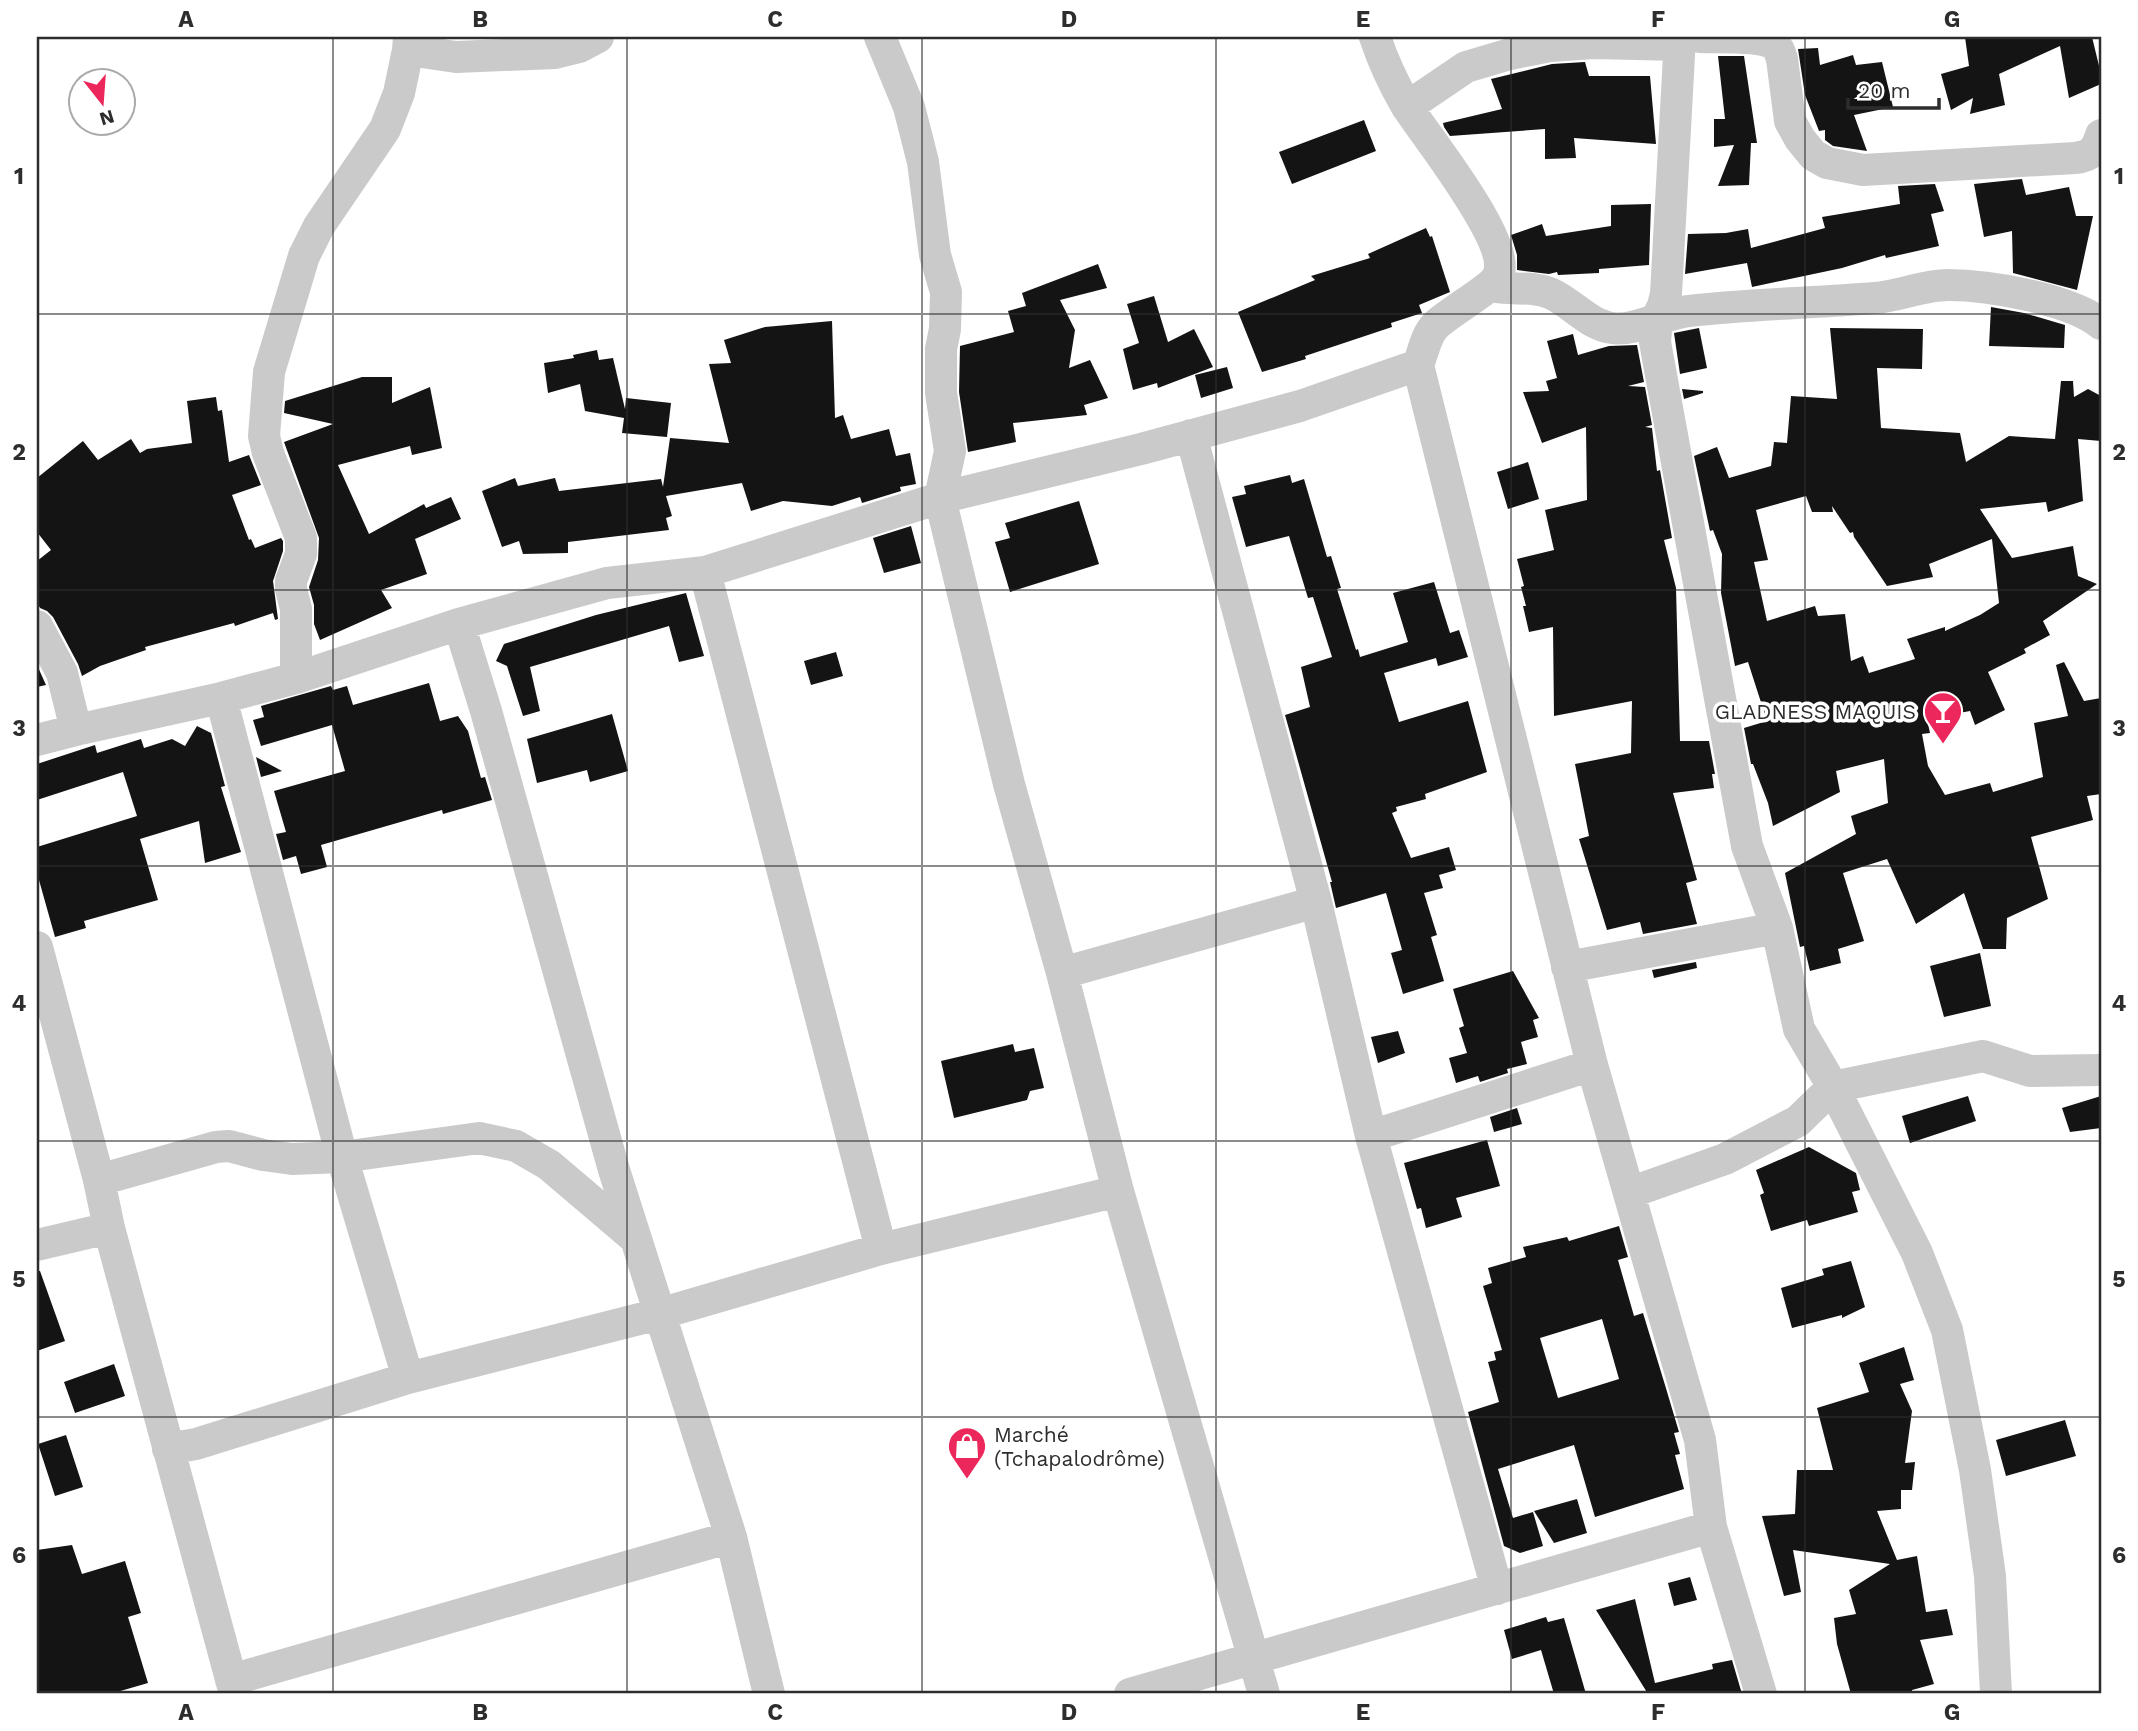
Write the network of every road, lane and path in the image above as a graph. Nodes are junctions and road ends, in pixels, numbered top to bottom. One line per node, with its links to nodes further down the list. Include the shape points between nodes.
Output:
1 (598, 37): 5 (street, via 555,54 456,57)
2 (880, 37): 13 (street, via 909,107 923,162 935,255 946,292 941,393 950,451)
3 (1375, 37): 6 (street, via 1388,74)
4 (1687, 39): 6 (street, via 1549,46 1510,54 1465,67); 7 (street, via 1773,43 1782,59 1790,121 1813,155 1827,163 1863,170 2086,157 2096,149); 9 (street, via 1666,294)
5 (409, 43): 17 (street, via 386,130 319,226 304,256 269,372 264,436 301,538 301,554 291,581 296,609)
6 (1407, 107): 8 (street, via 1483,219 1501,264)
7 (2101, 135)
8 (1490, 286): 9 (street, via 1506,290 1533,287 1613,329); 11 (street, via 1432,328)
9 (1657, 318): 10 (street, via 1686,311 1877,298 1947,285 2015,292); 22 (street, via 1655,342 1747,846)
10 (2101, 324)
11 (1419, 365): 12 (street, via 1300,406); 24 (street)
12 (1191, 435): 13 (street); 21 (street)
13 (940, 498): 14 (street); 25 (street, via 1009,784)
14 (705, 572): 15 (street, via 607,583); 37 (street)
15 (458, 624): 17 (street); 35 (street)
16 (37, 626): 19 (street, via 62,673)
17 (296, 678): 18 (street)
18 (221, 698): 19 (street); 30 (street)
19 (76, 730): 20 (street)
20 (37, 740)
21 (1316, 902): 25 (street); 29 (street)
22 (1777, 928): 24 (street); 28 (street, via 1799,1029)
23 (37, 947): 31 (street)
24 (1567, 967): 26 (street)
25 (1062, 973): 32 (street)
26 (1592, 1065): 29 (street); 33 (street)
27 (2101, 1070): 28 (street, via 2030,1071 1983,1056)
28 (1833, 1087): 33 (street, via 1798,1121 1726,1159); 50 (street, via 1917,1253 1947,1329 1990,1576)
29 (1371, 1136): 43 (street)
30 (342, 1157): 31 (street, via 292,1159 216,1147); 35 (street, via 479,1138 516,1146 549,1165); 39 (street)
31 (99, 1180): 34 (street)
32 (1118, 1191): 37 (street); 44 (street)
33 (1629, 1193): 41 (street, via 1700,1440)
34 (108, 1228): 36 (street); 40 (street)
35 (636, 1239): 38 (street)
36 (37, 1245)
37 (881, 1249): 38 (street)
38 (659, 1314): 39 (street); 42 (street)
39 (408, 1378): 40 (street)
40 (168, 1449): 45 (street)
41 (1712, 1527): 43 (street); 49 (street)
42 (731, 1537): 45 (street); 46 (street)
43 (1497, 1589): 44 (street)
44 (1255, 1659): 47 (street); 48 (street)
45 (233, 1687)
46 (769, 1694)
47 (1130, 1694)
48 (1264, 1694)
49 (1760, 1694)
50 (1996, 1694)

